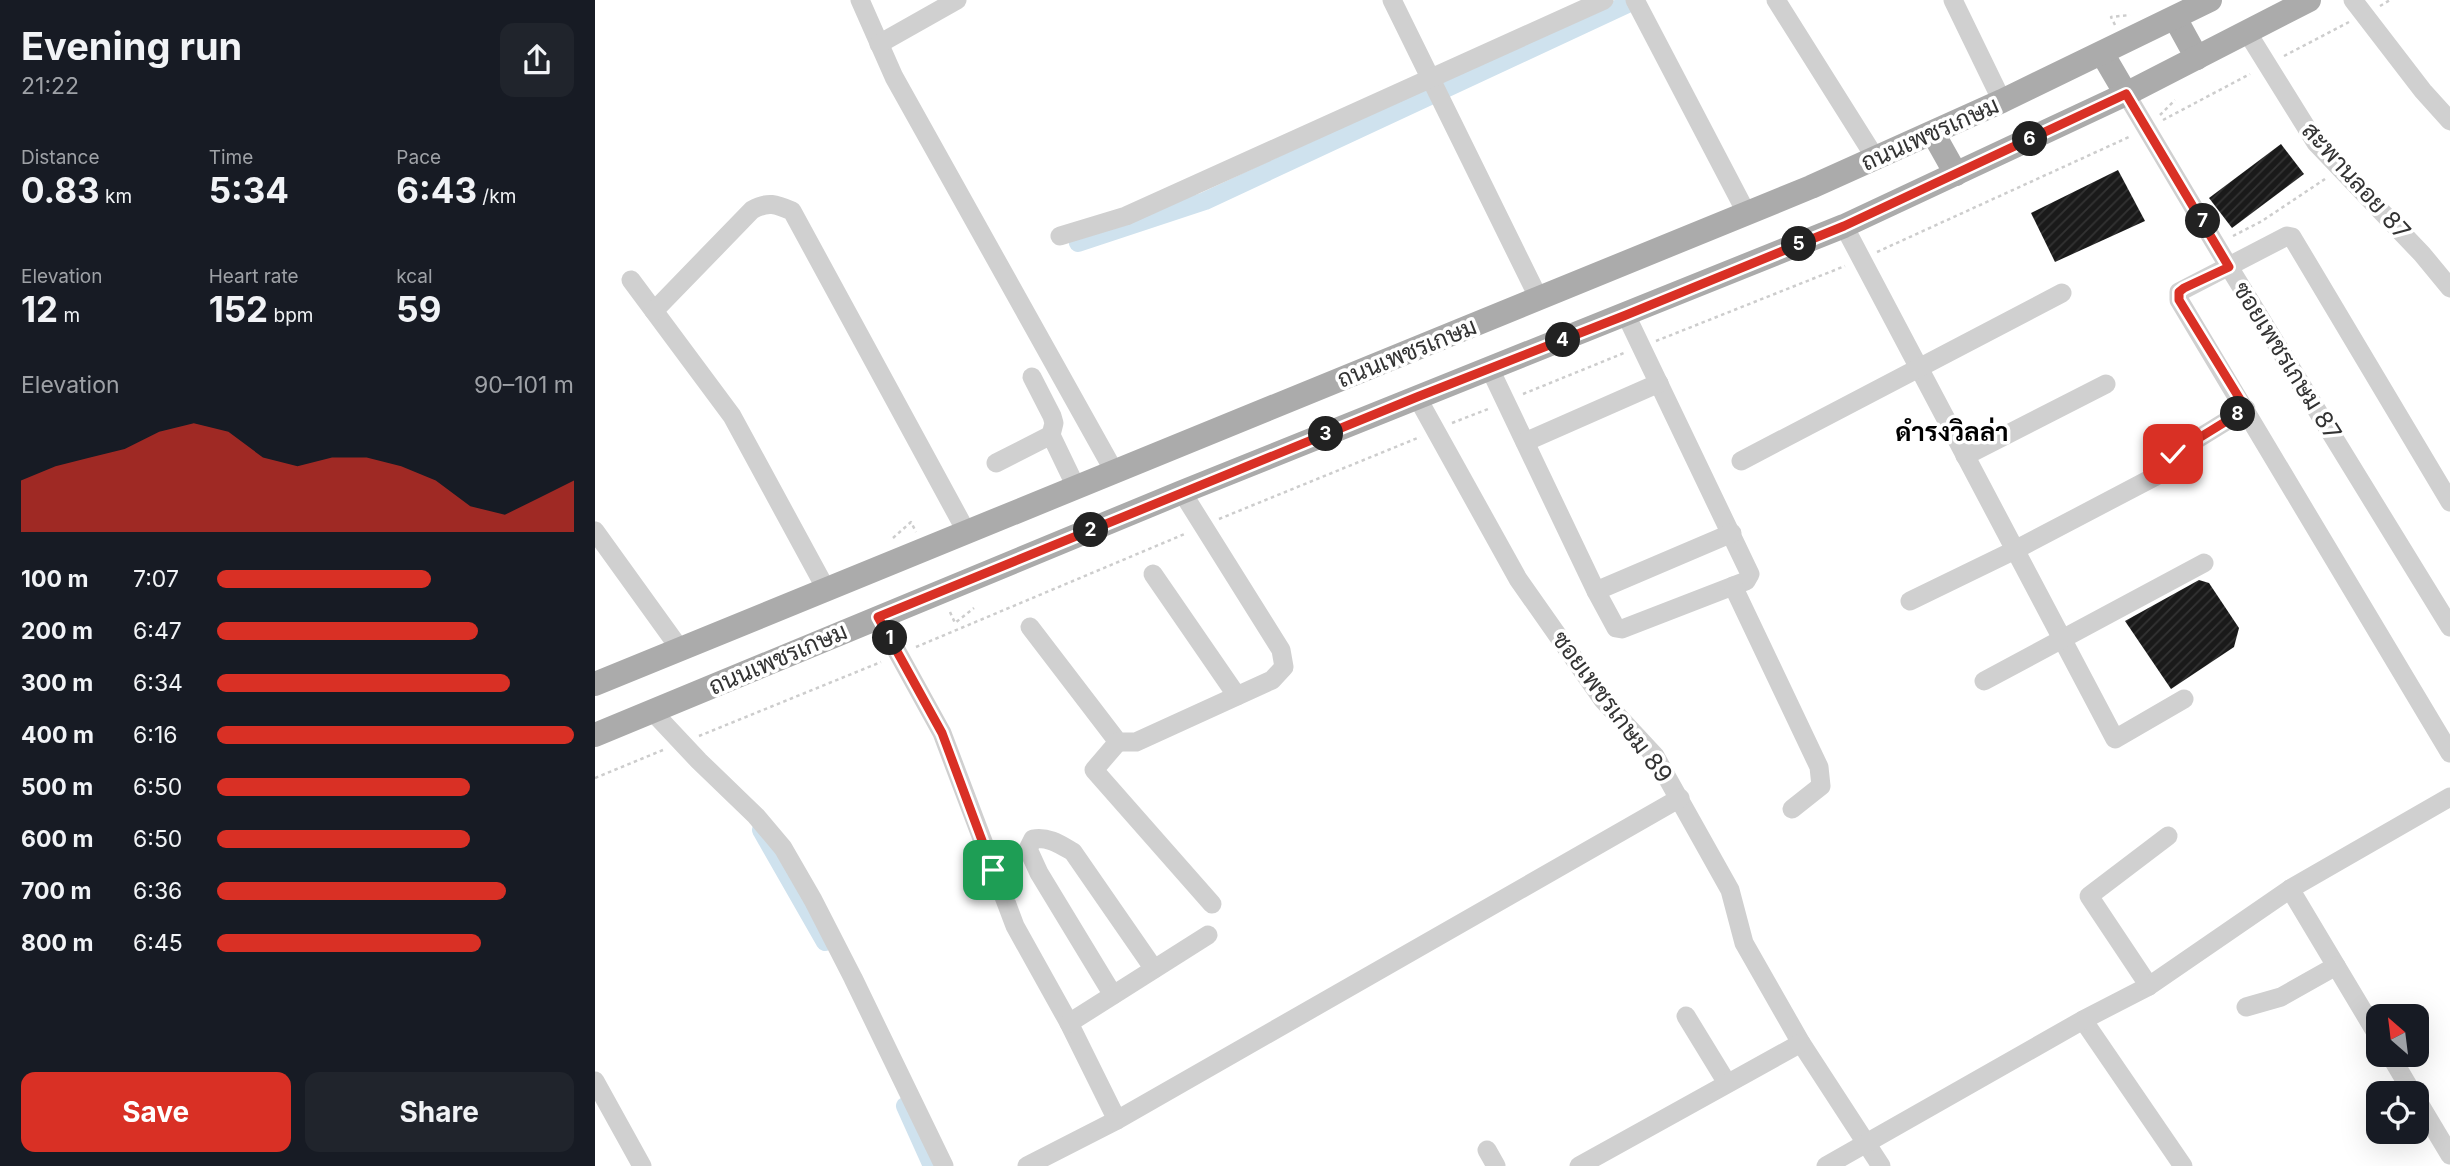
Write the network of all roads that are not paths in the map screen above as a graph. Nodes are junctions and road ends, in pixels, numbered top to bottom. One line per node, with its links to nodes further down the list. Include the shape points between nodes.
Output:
1 (860, 0): 13 (street)
2 (957, 0): 13 (street)
3 (1392, 0): 16 (street)
4 (1604, 0): 16 (street)
5 (1776, 0): 21 (street)
6 (1953, 0): 18 (street)
7 (2210, 0): 11 (main road, ถนนเพชรเกษม)
8 (2309, 0): 12 (main road, ถนนเพชรเกษม)
9 (2353, 0): 19 (street)
10 (1637, 4): 23 (street)
11 (2175, 18): 14 (main road, ถนนเพชรเกษม); 15 (main road)
12 (2247, 32): 15 (main road, ถนนเพชรเกษม); 28 (street, สะพานลอย 87, via 2316,144)
13 (879, 44): 46 (street)
14 (2102, 53): 17 (main road); 18 (main road, ถนนเพชรเกษม)
15 (2197, 58): 17 (main road, ถนนเพชรเกษม)
16 (1434, 86): 25 (street, via 1125,216); 30 (street)
17 (2126, 94): 22 (main road, ถนนเพชรเกษม); 26 (street, ซอยเพชรเกษม 87)
18 (2003, 101): 20 (main road, ถนนเพชรเกษม)
19 (2450, 121)
20 (1933, 133): 21 (main road, ถนนเพชรเกษม); 22 (main road)
21 (1876, 159): 23 (main road, ถนนเพชรเกษม)
22 (1956, 174): 24 (main road, ถนนเพชรเกษม)
23 (1747, 214): 30 (main road, ถนนเพชรเกษม)
24 (1844, 226): 32 (main road, ถนนเพชรเกษม); 33 (street)
25 (1060, 236)
26 (2229, 267): 39 (street, via 2184,288 2179,300); 50 (street, via 2269,243 2292,237); 63 (street, ซอยเพชรเกษม 87)
27 (631, 280): 31 (street)
28 (2450, 288)
29 (2061, 293): 33 (street)
30 (1539, 299): 46 (main road, ถนนเพชรเกษม)
31 (654, 311): 52 (street, via 753,210 764,203 792,211); 58 (street, via 731,415)
32 (1626, 315): 34 (main road, ถนนเพชรเกษม); 36 (street)
33 (1919, 368): 43 (street); 44 (street)
34 (1490, 369): 38 (main road, ถนนเพชรเกษม); 41 (street)
35 (1032, 377): 40 (street, via 1052,416)
36 (1659, 383): 41 (street); 53 (street)
37 (2106, 384): 43 (street)
38 (1417, 397): 49 (main road, ถนนเพชรเกษม); 75 (street, ซอยเพชรเกษม 89, via 1518,579 1603,700 1655,756)
39 (2246, 409): 42 (street); 73 (street)
40 (1051, 435): 45 (street); 48 (street)
41 (1525, 442): 59 (street)
42 (2173, 454)
43 (1965, 456): 54 (street)
44 (1741, 461)
45 (996, 463)
46 (1114, 471): 48 (main road, ถนนเพชรเกษม)
47 (2156, 476): 54 (street)
48 (1076, 487): 52 (main road, ถนนเพชรเกษม)
49 (1182, 492): 61 (main road, ถนนเพชรเกษม); 68 (street, via 1281,650 1284,667 1272,680)
50 (2450, 502)
51 (595, 531): 65 (street)
52 (966, 531): 58 (main road, ถนนเพชรเกษม)
53 (1732, 533): 57 (street, via 1750,574); 59 (street)
54 (2015, 550): 60 (street); 64 (street)
55 (2204, 563): 64 (street)
56 (1153, 574): 68 (street)
57 (1733, 586): 59 (street, via 1622,629 1613,626); 76 (street, via 1819,767 1821,786)
58 (826, 589): 65 (main road, ถนนเพชรเกษม)
59 (1596, 591)
60 (1910, 601)
61 (878, 617): 70 (main road, ถนนเพชรเกษม); 89 (street, via 942,733 1015,926)
62 (1030, 626): 72 (street)
63 (2450, 627)
64 (2062, 640): 66 (street); 69 (street, via 2115,739)
65 (680, 649): 67 (main road, ถนนเพชรเกษม)
66 (1984, 681)
67 (595, 684)
68 (1237, 696): 72 (street, via 1136,742)
69 (2184, 699)
70 (652, 711): 71 (main road, ถนนเพชรเกษม); 98 (street, via 783,848)
71 (595, 735)
72 (1118, 742): 79 (street, via 1094,770)
73 (2450, 753)
74 (2450, 797): 78 (street)
75 (1680, 798): 90 (street, ซอยเพชรเกษม 89, via 1730,890 1745,943); 93 (street)
76 (1792, 809)
77 (2168, 836): 83 (street, via 2088,896)
78 (2290, 889): 81 (street); 83 (street)
79 (1212, 904)
80 (1208, 934): 82 (street)
81 (2336, 966): 85 (street, via 2281,997); 87 (street)
82 (1154, 969): 84 (street); 84 (street, via 1073,852 1053,841 1033,839 1028,849 1039,873)
83 (2149, 986): 88 (street)
84 (1113, 995): 89 (street)
85 (2246, 1007)
86 (1686, 1016): 92 (street)
87 (2366, 1016)
88 (2083, 1020): 95 (street); 103 (street)
89 (1069, 1023): 93 (street)
90 (1801, 1043): 92 (street); 95 (street, ซอยเพชรเกษม 89)
91 (595, 1081): 97 (street)
92 (1727, 1083): 100 (street)
93 (1117, 1120): 99 (street)
94 (2429, 1120): 96 (street)
95 (1867, 1142): 101 (street); 102 (street, ซอยเพชรเกษม 89)
96 (2450, 1155)
97 (642, 1166)
98 (944, 1166)
99 (1027, 1166)
100 (1579, 1166)
101 (1826, 1166)
102 (1881, 1166)
103 (2183, 1166)

